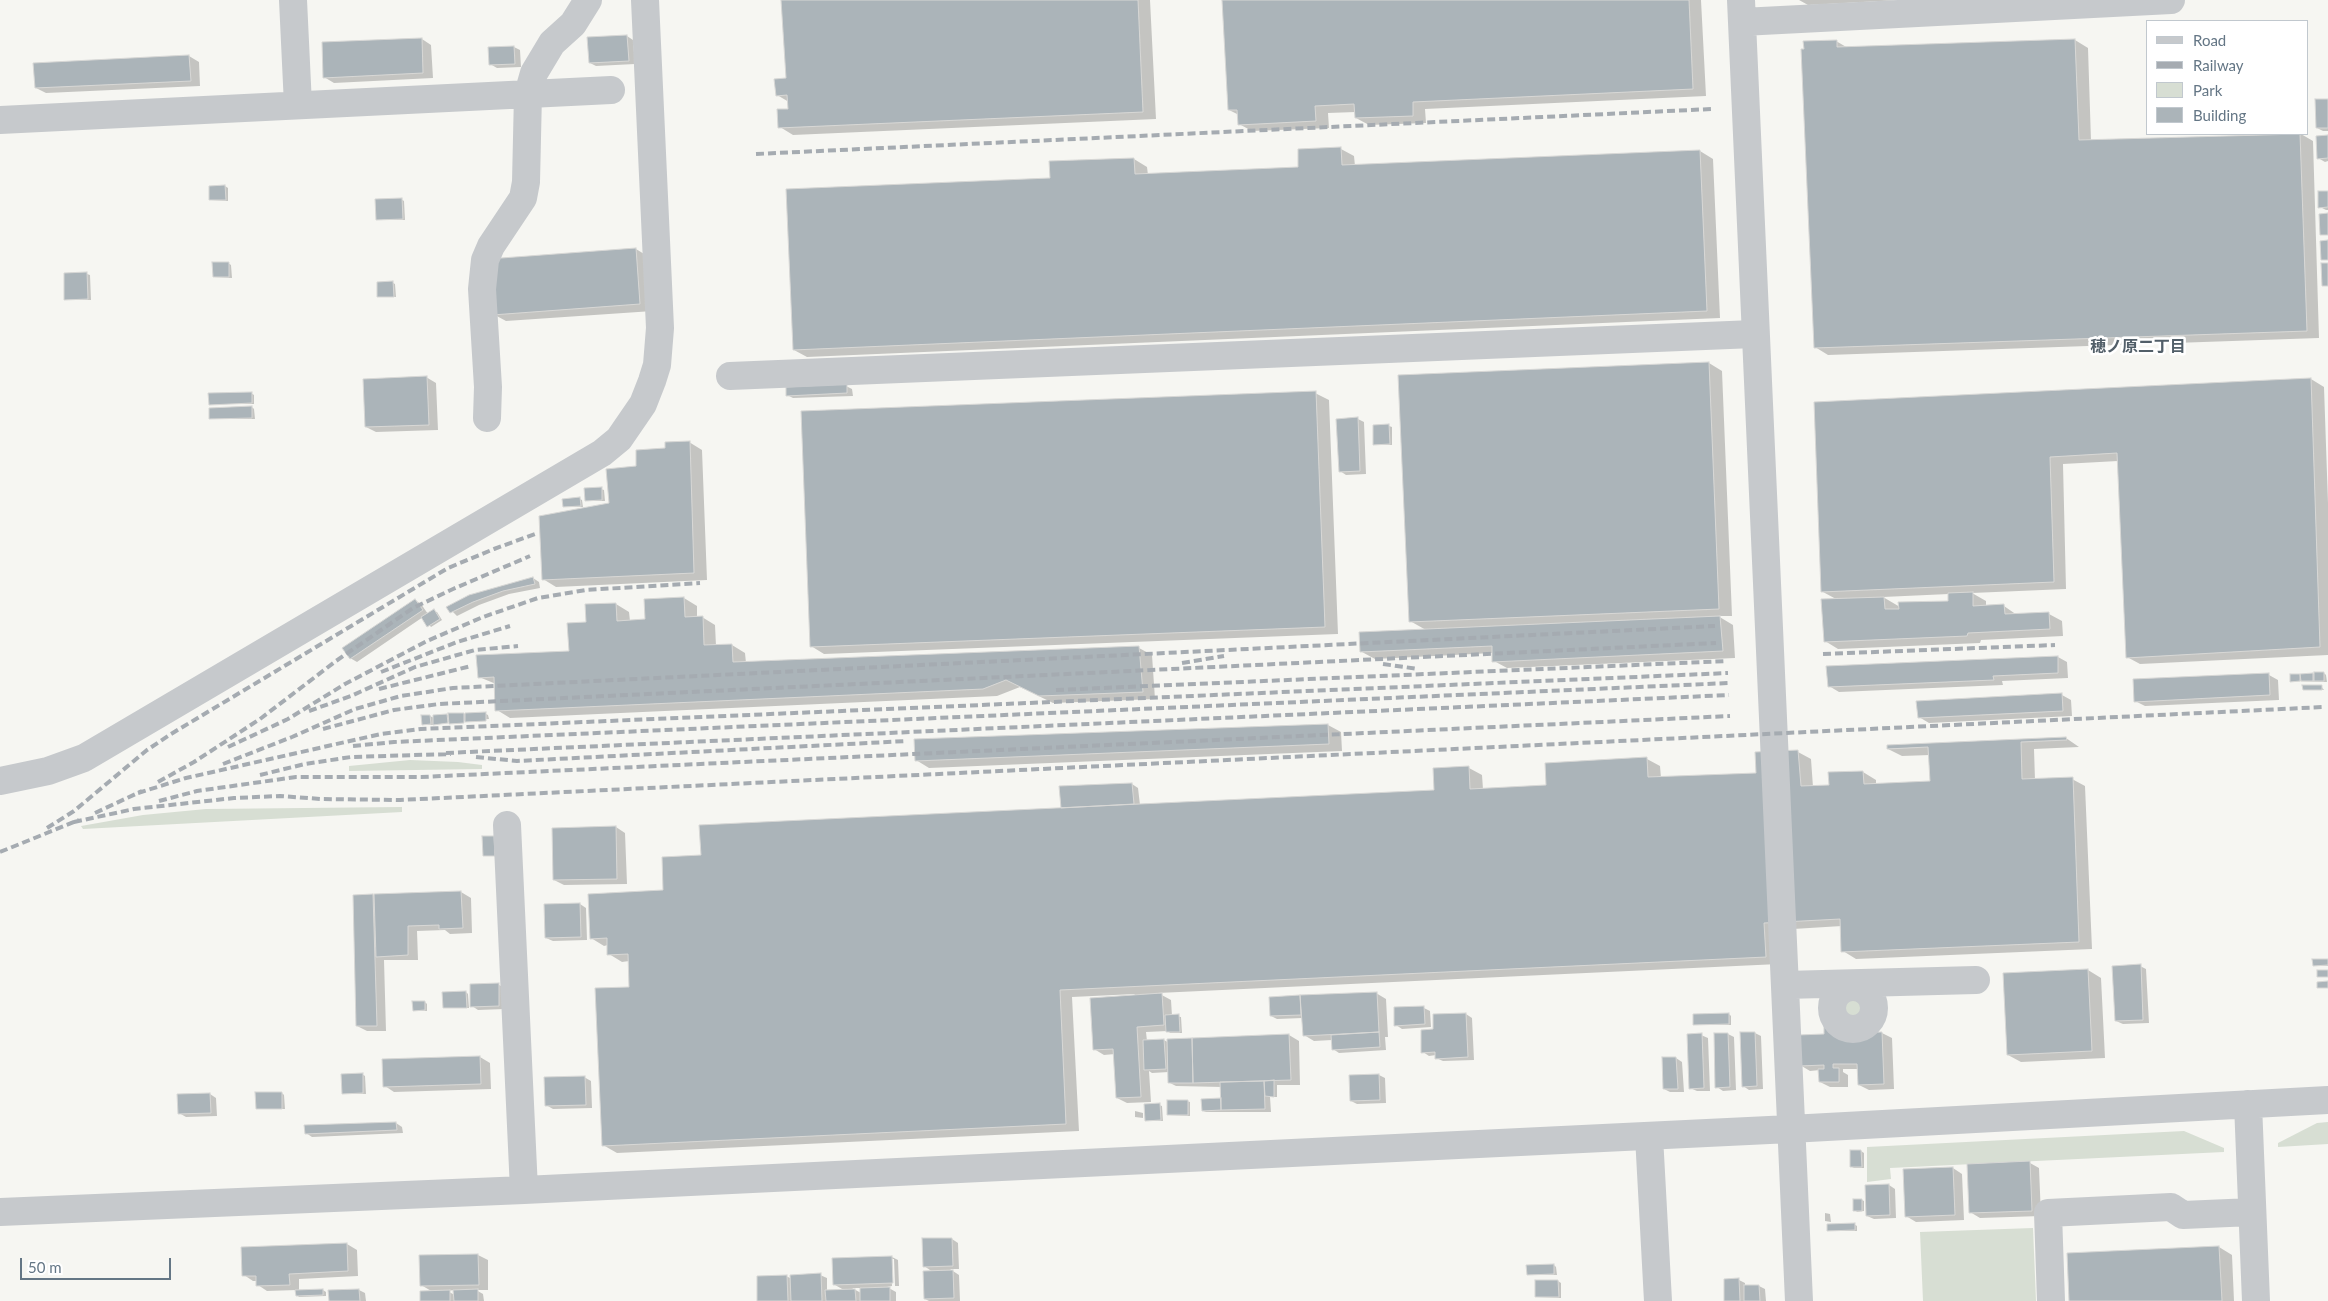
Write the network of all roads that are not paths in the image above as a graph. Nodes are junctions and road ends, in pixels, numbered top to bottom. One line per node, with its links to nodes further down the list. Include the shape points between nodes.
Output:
1 (294, 0): 8 (street)
2 (588, 0): 7 (street, via 574,24 552,43 534,73)
3 (645, 0): 13 (street, via 660,328 657,365 652,381 643,404 619,439 602,453 84,758 48,771)
4 (2171, 0): 5 (street)
5 (1741, 11): 10 (street)
6 (611, 90): 7 (street)
7 (528, 94): 8 (street); 12 (street, via 523,198 491,246 483,271)
8 (298, 105): 9 (street)
9 (0, 120)
10 (1754, 334): 11 (street); 16 (street)
11 (730, 376)
12 (487, 418)
13 (0, 781)
14 (508, 825): 21 (street)
15 (1976, 980): 16 (street)
16 (1785, 985): 19 (street)
17 (2328, 1100): 18 (street)
18 (2248, 1104): 19 (street); 23 (street)
19 (1790, 1129): 20 (street); 25 (street)
20 (1649, 1136): 21 (street); 24 (street)
21 (524, 1190): 22 (street)
22 (0, 1212)
23 (2252, 1212): 26 (street, via 2183,1215 2171,1207 2048,1214); 27 (street)
24 (1658, 1301)
25 (1799, 1301)
26 (2051, 1301)
27 (2256, 1301)

